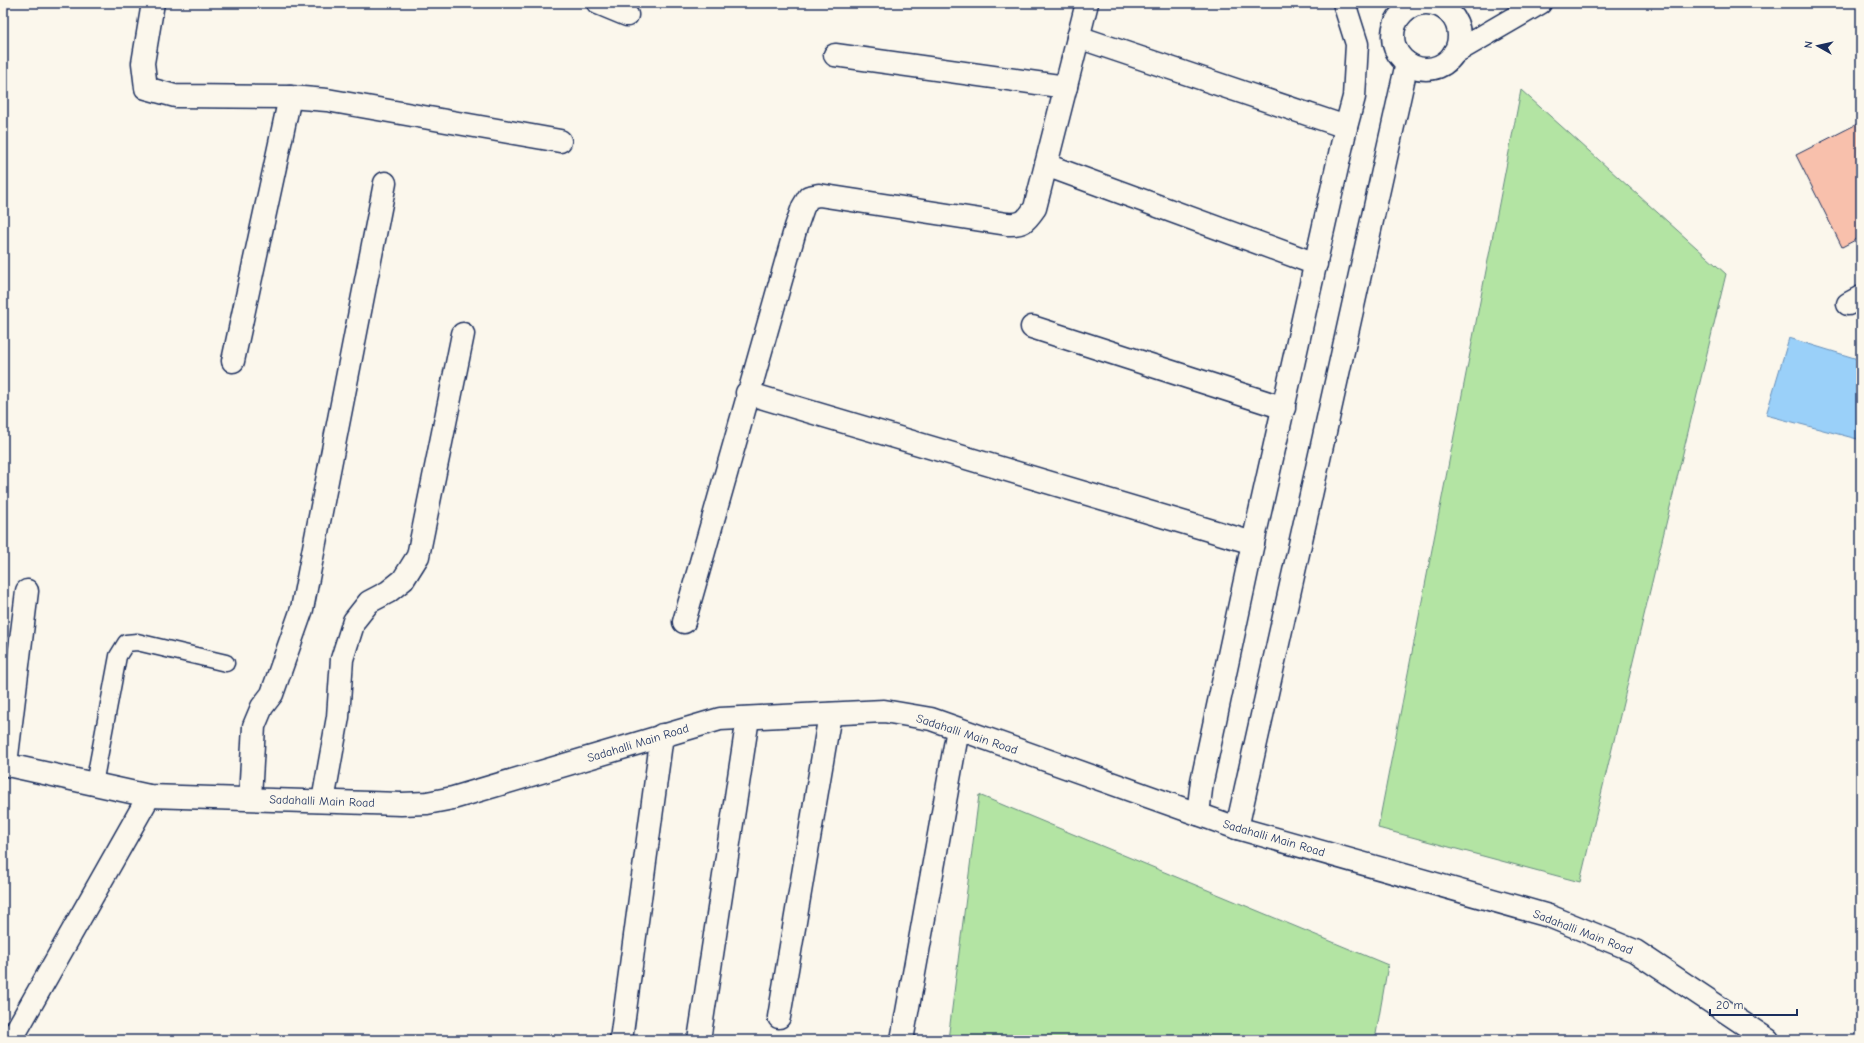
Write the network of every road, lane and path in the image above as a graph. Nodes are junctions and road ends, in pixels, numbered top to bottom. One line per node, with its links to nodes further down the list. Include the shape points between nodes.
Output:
1 (153, 3): 13 (street, via 143,63 146,88 175,96)
2 (598, 3): 7 (street)
3 (1087, 3): 8 (street)
4 (1344, 3): 14 (street, via 1358,44 1354,98)
5 (1540, 3): 9 (street)
6 (1408, 5): 9 (street, via 1430,3 1449,12 1458,31); 11 (street, via 1398,19 1393,34 1394,45)
7 (627, 15)
8 (1078, 37): 12 (street); 14 (street)
9 (1454, 53): 11 (street, via 1438,67 1416,68)
10 (835, 55): 12 (street)
11 (1406, 63): 38 (street)
12 (1066, 87): 16 (street)
13 (290, 97): 15 (street, via 326,100); 21 (street)
14 (1346, 127): 18 (street)
15 (560, 141)
16 (1046, 165): 18 (street); 22 (street, via 1034,208 1028,220 1018,225 819,195 809,197 796,227)
17 (385, 183): 35 (street, via 302,609 272,694 260,710 254,726)
18 (1316, 264): 23 (street)
19 (1032, 327): 23 (street)
20 (463, 334): 36 (street, via 418,556 403,580 370,602 354,621 342,659 338,717)
21 (233, 361)
22 (748, 393): 24 (street); 26 (street)
23 (1284, 408): 24 (street)
24 (1253, 543): 37 (street, via 1202,781)
25 (27, 591): 32 (street)
26 (684, 622)
27 (226, 663): 33 (lane, via 137,642 126,643 118,656)
28 (830, 714): 29 (street, Sadahalli Main Road); 30 (street, Sadahalli Main Road, via 884,711 932,719); 39 (street)
29 (748, 718): 31 (street, Sadahalli Main Road, via 720,719); 42 (street)
30 (958, 729): 37 (street, Sadahalli Main Road); 43 (street)
31 (662, 735): 36 (street, Sadahalli Main Road, via 453,798 401,804); 41 (street)
32 (4, 764): 33 (street, Sadahalli Main Road)
33 (94, 784): 34 (street, Sadahalli Main Road)
34 (149, 796): 35 (street, Sadahalli Main Road); 40 (street)
35 (250, 798): 36 (street, Sadahalli Main Road)
36 (323, 801)
37 (1198, 814): 38 (street, Sadahalli Main Road)
38 (1237, 828): 44 (street, Sadahalli Main Road, via 1549,916 1635,950)
39 (779, 1017)
40 (11, 1040)
41 (621, 1040)
42 (699, 1040)
43 (902, 1040)
44 (1768, 1040)

